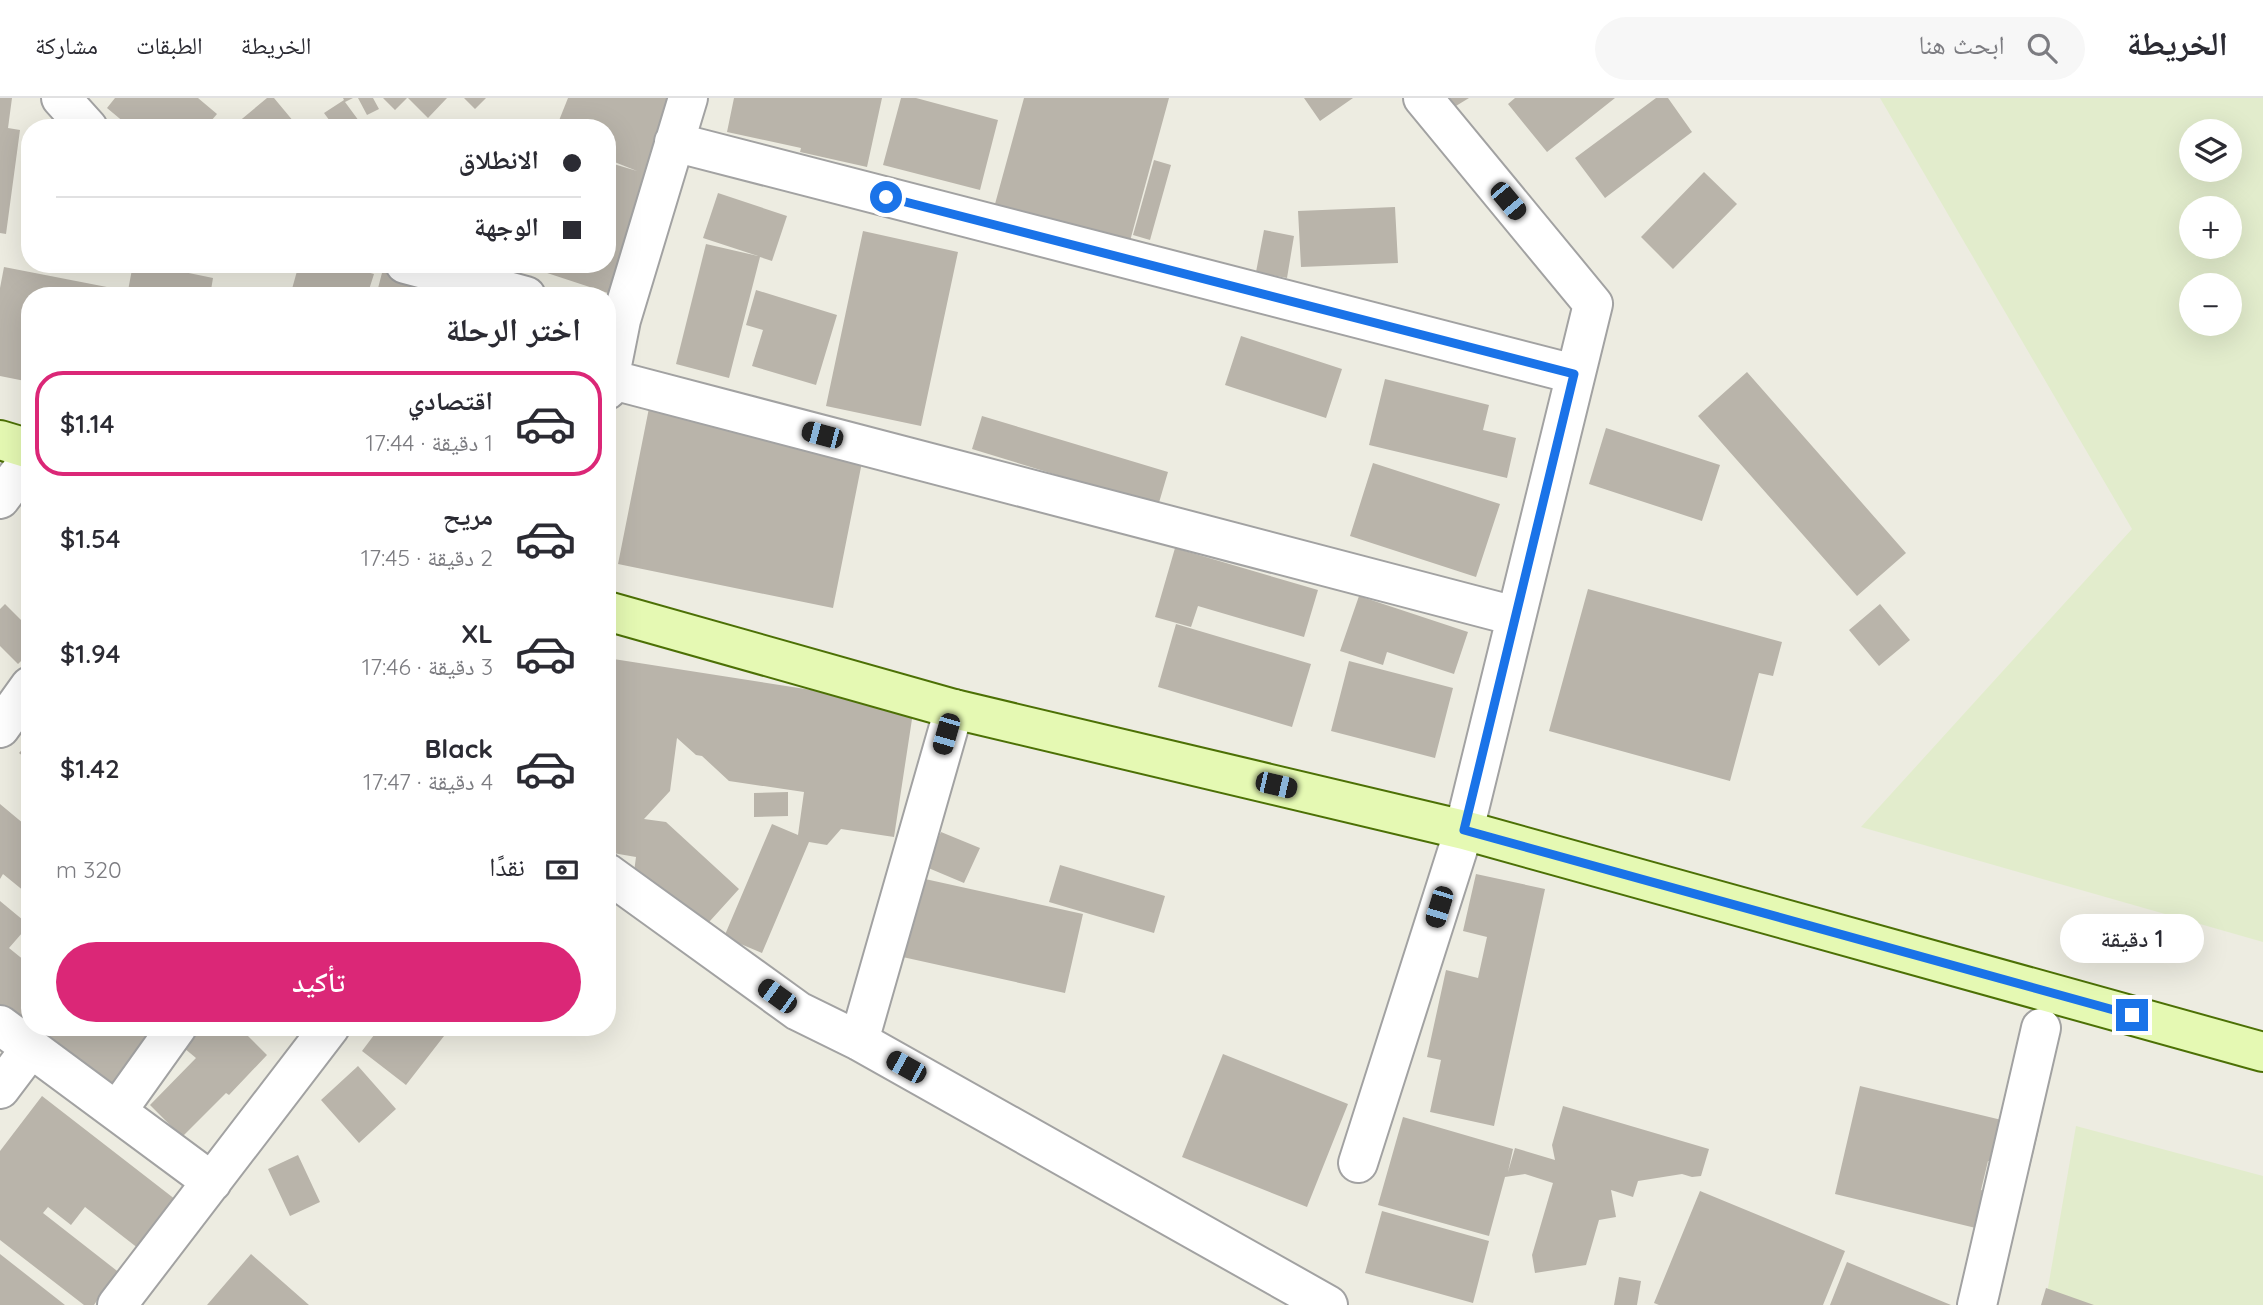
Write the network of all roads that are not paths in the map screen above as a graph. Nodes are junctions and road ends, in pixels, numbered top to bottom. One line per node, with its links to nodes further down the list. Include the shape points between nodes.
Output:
1 (61, 98): 4 (street)
2 (688, 98): 5 (street)
3 (1423, 98): 9 (street, via 1593,304)
4 (80, 119)
5 (674, 142): 8 (street); 9 (street)
6 (439, 273): 7 (street)
7 (492, 287)
8 (616, 313)
9 (1574, 374): 16 (street)
10 (616, 387): 16 (street)
11 (0, 440): 12 (main road)
12 (21, 446)
13 (21, 470): 14 (street)
14 (0, 499)
15 (616, 614): 18 (main road)
16 (1515, 616): 20 (street)
17 (21, 698): 19 (street)
18 (954, 709): 20 (main road); 26 (street)
19 (0, 727)
20 (1464, 830): 28 (main road); 31 (street)
21 (616, 880): 26 (street, via 798,1011)
22 (0, 1025): 27 (street)
23 (2041, 1028): 35 (street)
24 (171, 1036): 30 (street)
25 (323, 1036): 32 (street)
26 (859, 1041): 34 (street)
27 (31, 1048): 29 (street); 30 (street)
28 (2263, 1052)
29 (0, 1089)
30 (117, 1111): 32 (street)
31 (1358, 1163)
32 (212, 1182): 33 (street)
33 (117, 1305)
34 (1328, 1305)
35 (1977, 1305)

